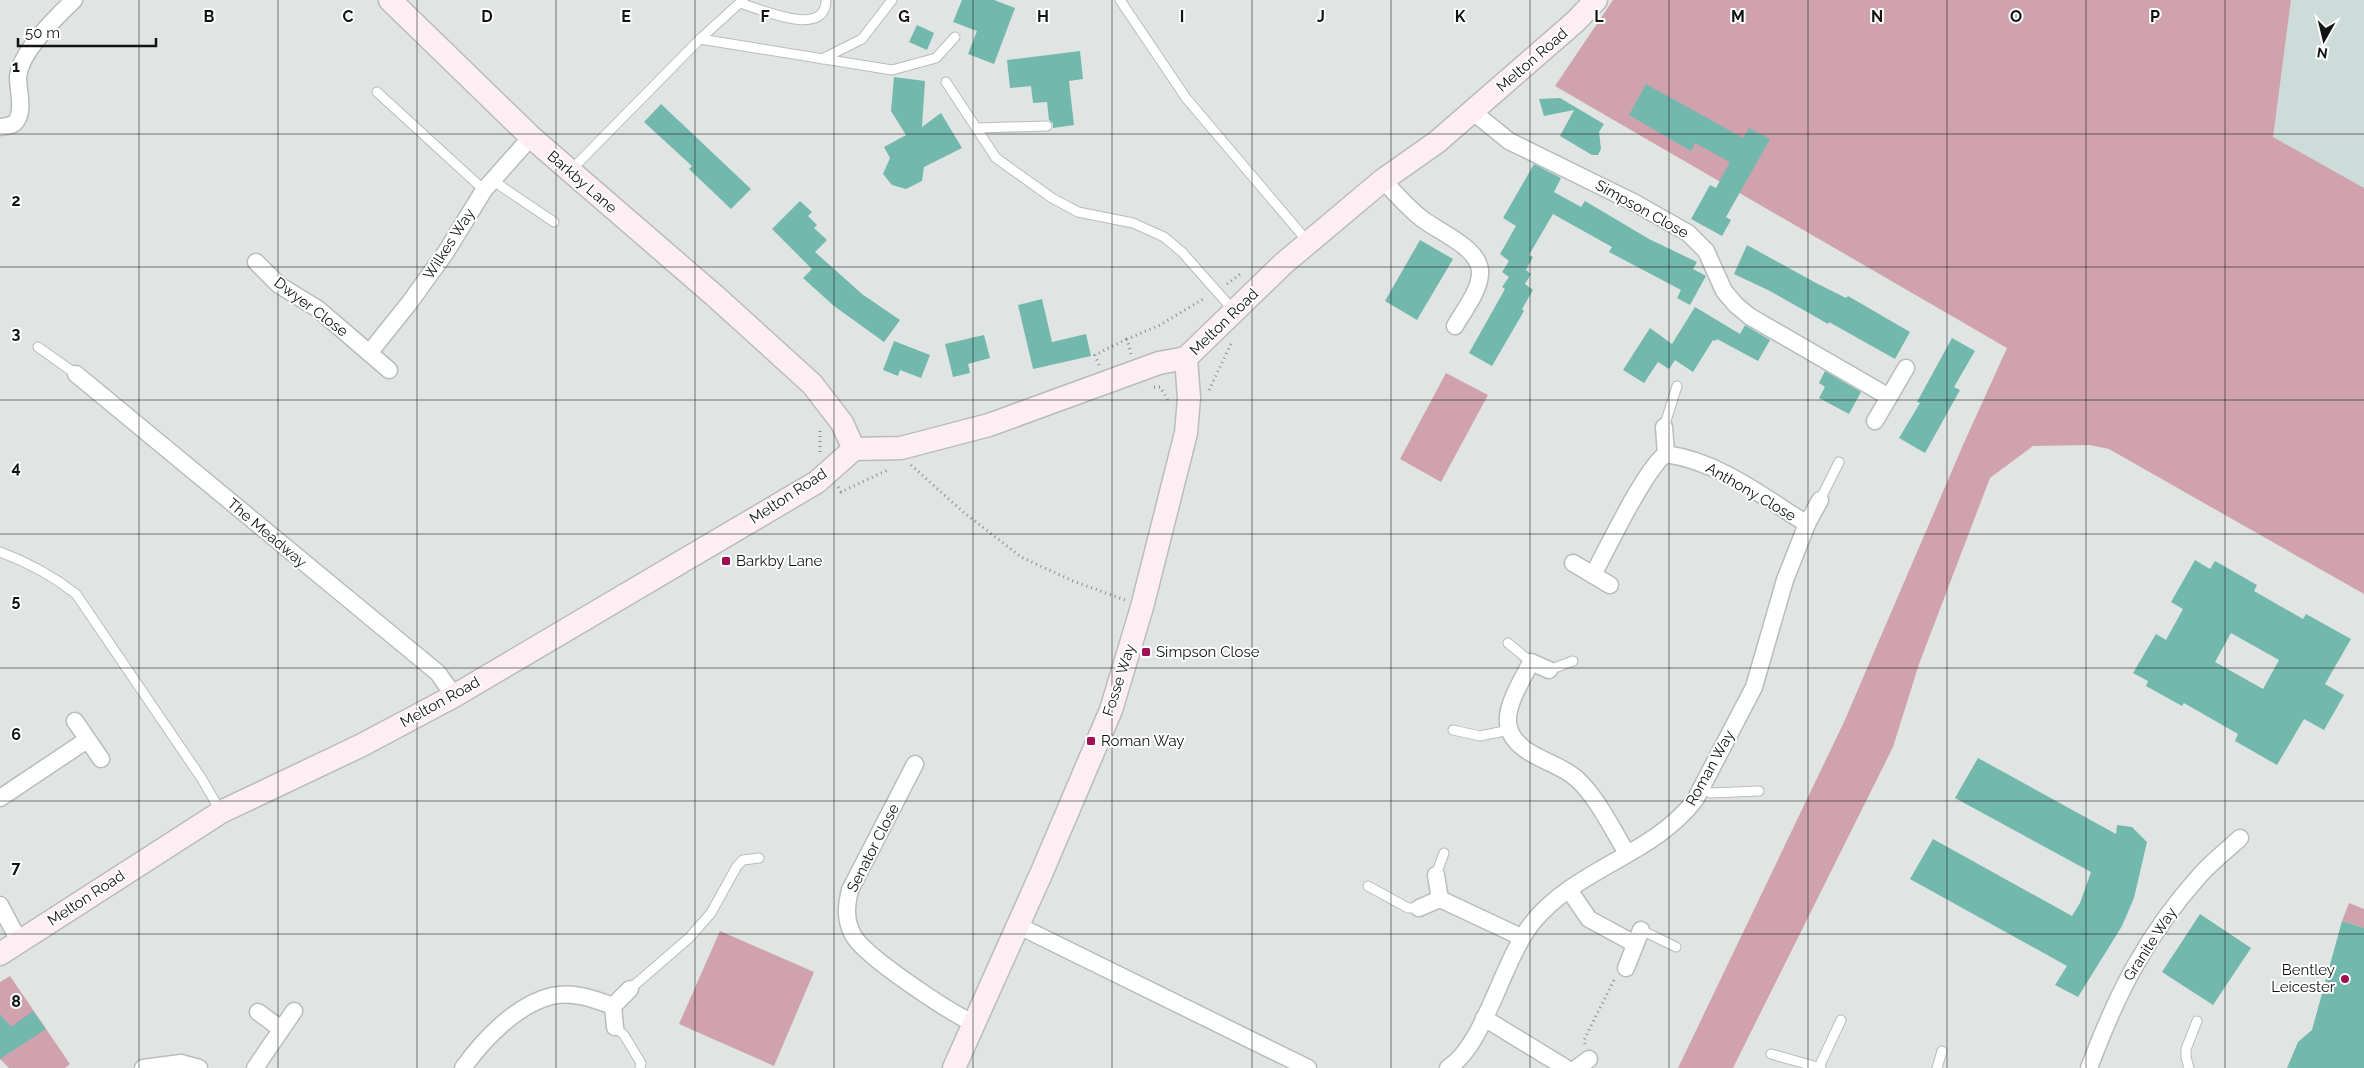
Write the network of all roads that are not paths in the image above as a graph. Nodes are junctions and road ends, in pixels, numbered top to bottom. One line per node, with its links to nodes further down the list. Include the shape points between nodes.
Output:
1 (74, 0): 15 (street, via 26,56 18,76 17,121)
2 (390, 0): 17 (street, Barkby Lane)
3 (826, 0): 7 (lane, via 819,17 811,20 796,20)
4 (892, 0): 10 (lane, via 862,39)
5 (1120, 0): 22 (lane, via 1186,98)
6 (1596, 0): 13 (street, Melton Road)
7 (741, 2): 9 (lane)
8 (956, 37): 10 (lane, via 936,58 892,70)
9 (700, 39): 10 (lane); 18 (lane)
10 (822, 59)
11 (946, 82): 16 (lane)
12 (377, 92): 20 (lane)
13 (1472, 111): 19 (street, Melton Road, via 1437,142); 33 (street, Simpson Close, via 1509,141 1688,233 1706,252 1724,291 1749,316)
14 (1046, 126): 16 (lane)
15 (0, 127)
16 (977, 128): 24 (lane, via 996,158 1052,198 1078,212 1133,224 1164,237 1182,252)
17 (531, 137): 18 (street, Barkby Lane); 20 (street, Wilkes Way)
18 (569, 172): 36 (street, Barkby Lane, via 715,296 812,384 842,423)
19 (1383, 180): 22 (street, Melton Road); 25 (street, via 1422,219 1459,242 1476,258 1480,273 1476,289)
20 (488, 185): 21 (lane); 27 (street, Wilkes Way, via 446,252)
21 (554, 222)
22 (1309, 243): 24 (street, Melton Road)
23 (256, 262): 27 (street, Dwyer Close, via 280,285 318,309)
24 (1235, 312): 28 (street, Melton Road)
25 (1455, 326)
26 (38, 347): 31 (lane)
27 (370, 352): 30 (street, Dwyer Close)
28 (1186, 358): 36 (street, Melton Road, via 1159,363 989,425 901,448); 70 (street, Fosse Way, via 1189,398 1186,433 1142,607 1111,710)
29 (1906, 368): 33 (street)
30 (388, 370)
31 (76, 374): 49 (street, The Meadway, via 438,674)
32 (1677, 386): 35 (lane)
33 (1889, 396): 34 (street)
34 (1875, 421)
35 (1664, 427): 37 (street)
36 (854, 449): 49 (street, Melton Road, via 817,482)
37 (1666, 454): 40 (street, Anthony Close, via 1709,465); 43 (street, via 1648,474)
38 (1839, 462): 39 (lane)
39 (1820, 500): 40 (street, Roman Way)
40 (1807, 524): 56 (street, Roman Way, via 1785,580 1754,687)
41 (0, 552): 59 (lane, via 33,566 76,594)
42 (1573, 564): 43 (street)
43 (1593, 575): 44 (street)
44 (1610, 585)
45 (1508, 643): 47 (lane)
46 (1573, 661): 48 (lane)
47 (1530, 662): 48 (street); 52 (street, via 1509,707 1506,721)
48 (1549, 670)
49 (454, 696): 59 (street, Melton Road, via 362,745)
50 (75, 721): 53 (street)
51 (1453, 730): 52 (lane, via 1480,736)
52 (1509, 730): 62 (street, via 1513,740 1526,752 1577,778)
53 (87, 740): 54 (street); 58 (street)
54 (101, 759)
55 (915, 764): 84 (street, Senator Close, via 850,890 846,904 848,920 854,936 867,952)
56 (1701, 789): 57 (lane, via 1711,793); 62 (street, Roman Way, via 1683,815 1643,845)
57 (1759, 791)
58 (0, 798)
59 (221, 812): 73 (street, Melton Road)
60 (2240, 838): 100 (street, Granite Way, via 2202,873 2146,945 2122,987)
61 (1444, 853): 64 (lane)
62 (1626, 853): 66 (street, Roman Way)
63 (759, 858): 77 (lane, via 744,860 737,866 711,913 695,932)
64 (1436, 875): 67 (street)
65 (1368, 886): 69 (lane, via 1408,908)
66 (1569, 890): 71 (street, Roman Way, via 1550,904); 72 (street, via 1589,919)
67 (1440, 899): 69 (street); 71 (street)
68 (0, 905): 73 (street)
69 (1419, 908)
70 (1017, 925): 84 (street, Fosse Way); 95 (street)
71 (1521, 937): 81 (street, Roman Way)
72 (1638, 937): 74 (lane); 76 (street)
73 (19, 941): 75 (street, Melton Road)
74 (1676, 947)
75 (0, 954)
76 (1626, 968)
77 (630, 989): 78 (street)
78 (613, 1006): 85 (street); 92 (street, via 588,996 571,995 553,996 535,1003 496,1028)
79 (294, 1011): 86 (street)
80 (258, 1012): 86 (street)
81 (1484, 1018): 96 (street, Roman Way, via 1468,1047); 97 (street)
82 (1841, 1020): 98 (lane)
83 (2198, 1021): 101 (lane, via 2186,1049)
84 (973, 1023): 94 (street, Fosse Way)
85 (615, 1028): 93 (lane, via 624,1034 641,1063)
86 (281, 1029): 91 (street)
87 (1942, 1051): 99 (lane)
88 (1771, 1054): 98 (lane)
89 (143, 1068): 90 (street, via 181,1064)
90 (199, 1068)
91 (255, 1068)
92 (463, 1068)
93 (640, 1068)
94 (954, 1068)
95 (1308, 1068)
96 (1448, 1068)
97 (1566, 1068)
98 (1820, 1068)
99 (1937, 1068)
100 (2089, 1068)
101 (2189, 1068)

